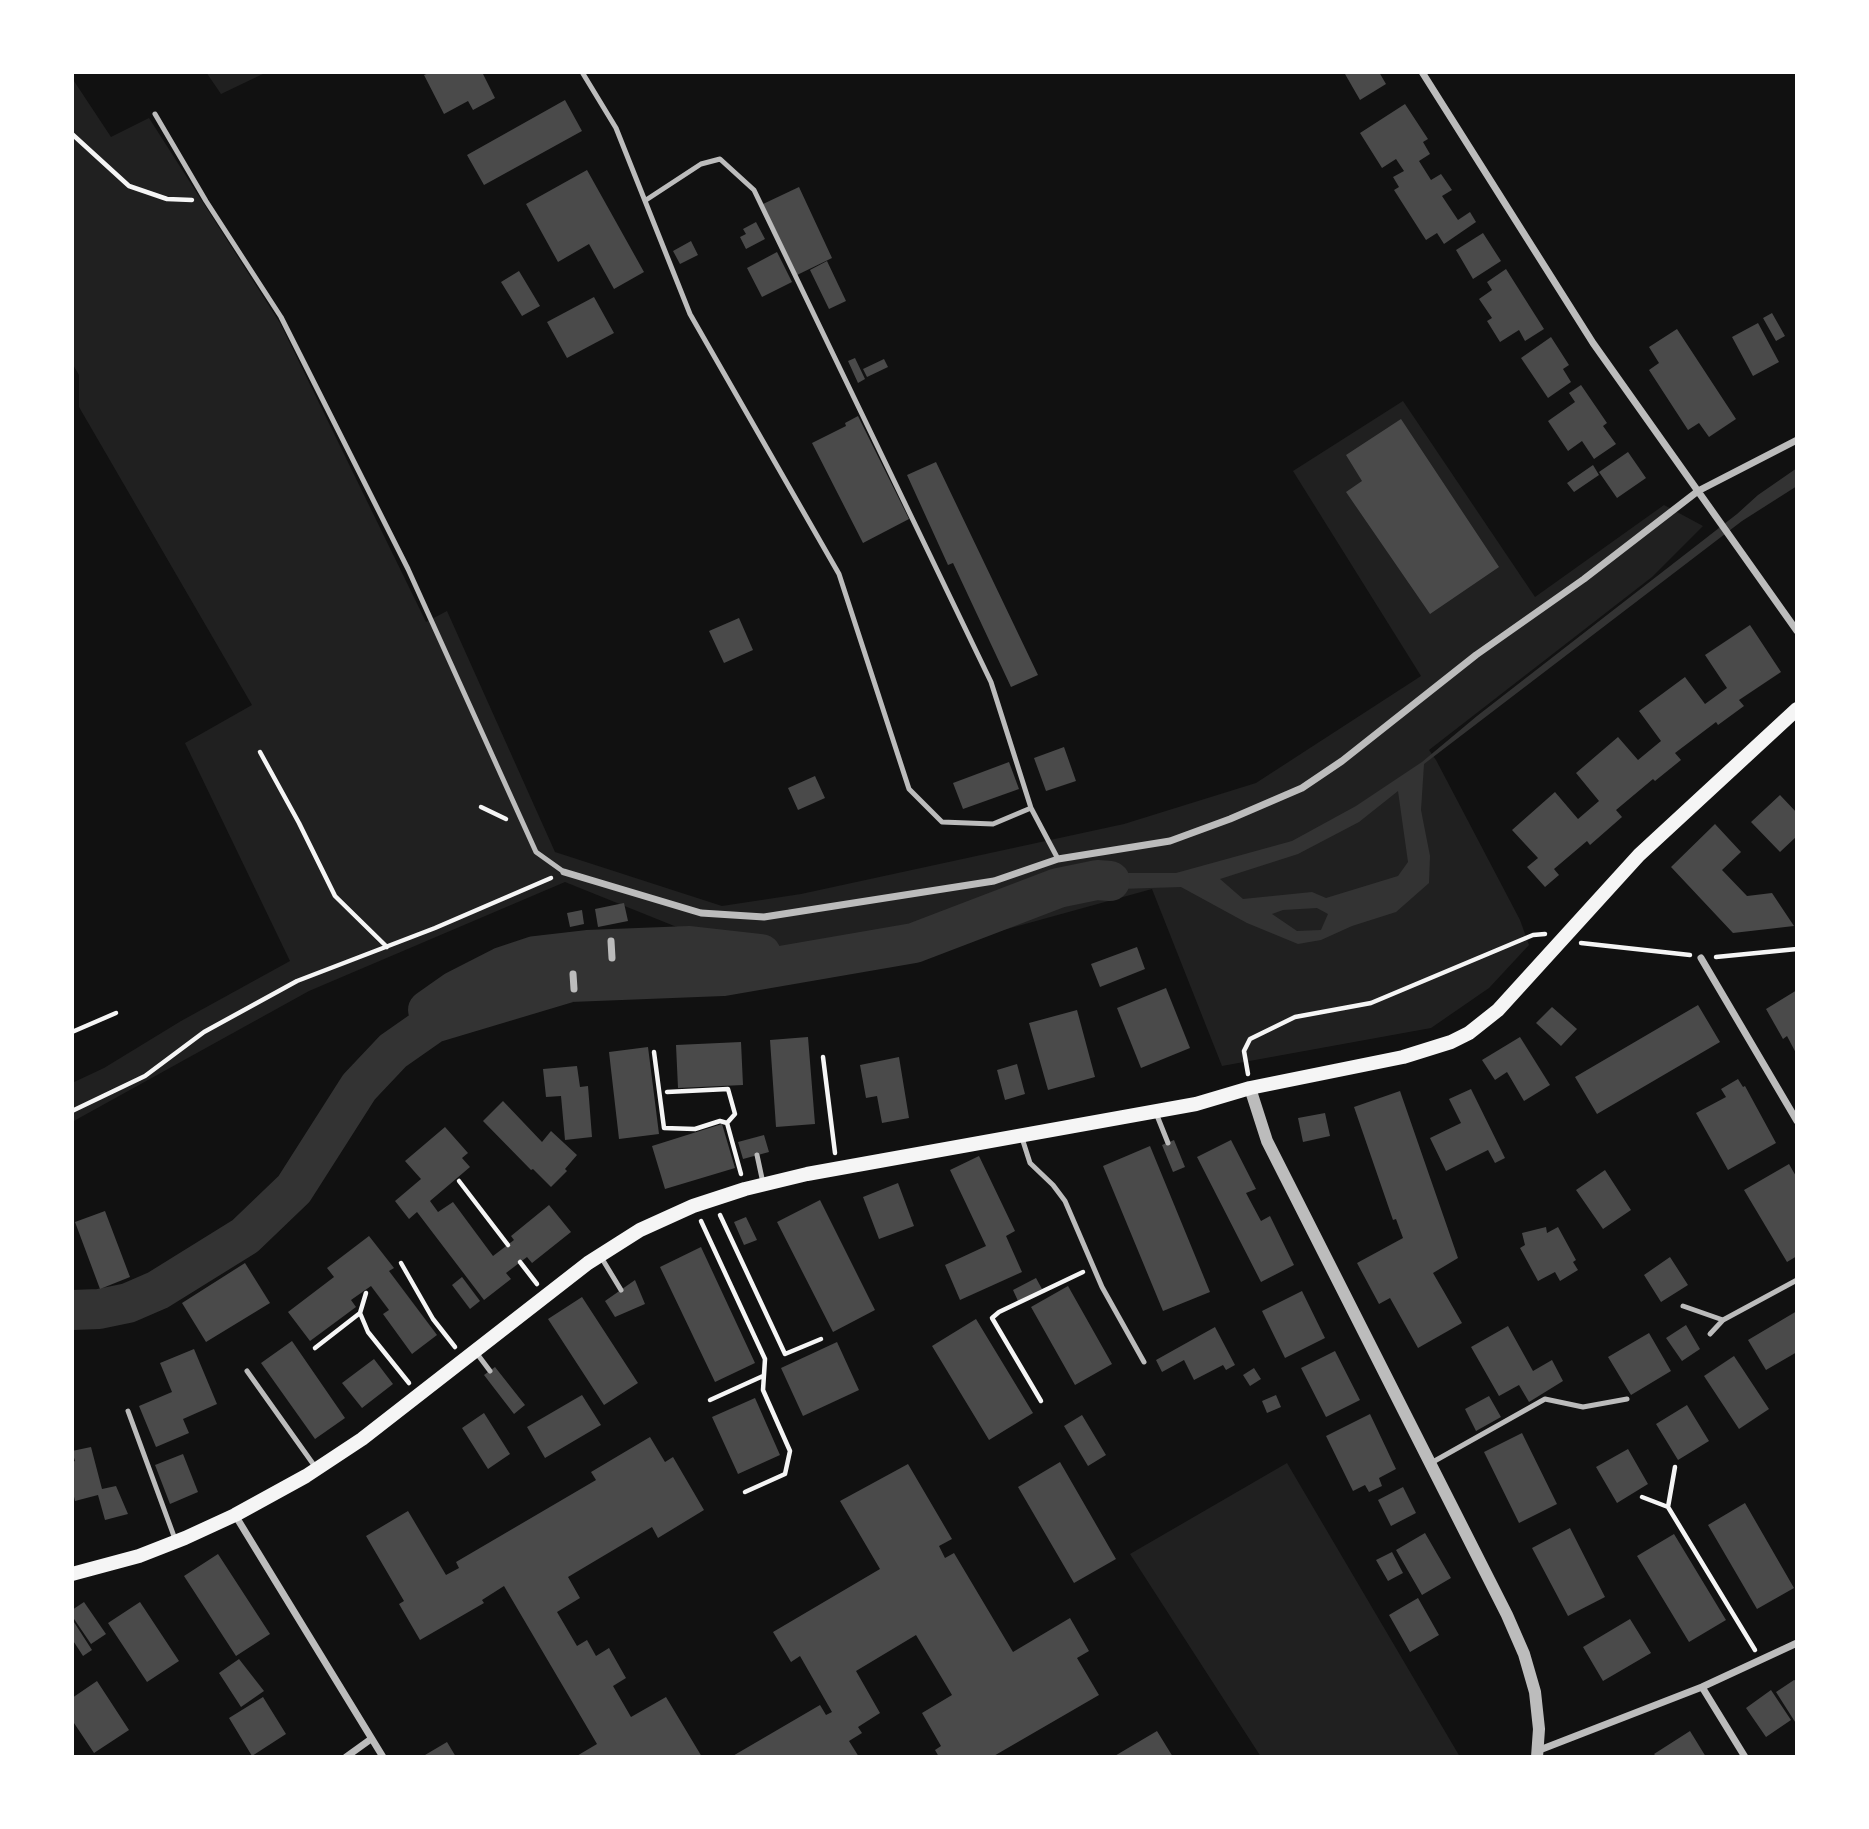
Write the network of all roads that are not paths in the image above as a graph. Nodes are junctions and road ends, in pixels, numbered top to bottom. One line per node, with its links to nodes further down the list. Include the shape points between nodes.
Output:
1 (582, 72): 4 (lane, via 616,128)
2 (1422, 72): 6 (street, via 1594,343)
3 (155, 114): 11 (lane, via 281,317 408,569 536,852)
4 (646, 200): 9 (lane, via 690,314 839,574 909,789 942,822 993,824); 9 (lane, via 701,164 720,159 754,190 991,682)
5 (1797, 440): 6 (street)
6 (1698, 491): 7 (street); 10 (street, via 1302,788 1170,841)
7 (1797, 631)
8 (1797, 709): 17 (main road, via 1639,855 1498,1010 1469,1033 1403,1057)
9 (1031, 808): 10 (lane)
10 (1058, 859): 11 (street, via 995,881 764,916 701,913)
11 (564, 872)
12 (611, 942): 13 (street)
13 (612, 958)
14 (1701, 958): 19 (street)
15 (573, 974): 16 (street)
16 (574, 989)
17 (1251, 1088): 18 (main road); 36 (street, via 1267,1141)
18 (1155, 1111): 20 (main road); 21 (lane)
19 (1797, 1121)
20 (1021, 1135): 23 (main road); 31 (lane, via 1030,1163 1065,1201 1092,1267)
21 (1168, 1143)
22 (757, 1155): 23 (lane)
23 (763, 1184): 24 (main road, via 693,1206)
24 (600, 1255): 26 (lane); 30 (main road)
25 (1797, 1280): 28 (lane)
26 (621, 1290)
27 (1683, 1306): 28 (lane)
28 (1723, 1320): 29 (lane)
29 (1710, 1334)
30 (470, 1355): 33 (lane); 37 (main road)
31 (1144, 1362)
32 (247, 1371): 37 (lane)
33 (490, 1371)
34 (1627, 1399): 36 (lane, via 1583,1407 1545,1399)
35 (128, 1410): 39 (lane)
36 (1431, 1463): 44 (street, via 1524,1654 1535,1692)
37 (316, 1468): 38 (main road)
38 (235, 1515): 39 (main road); 43 (street)
39 (176, 1542): 40 (main road)
40 (72, 1574)
41 (1797, 1643): 42 (street)
42 (1702, 1687): 44 (street); 47 (street)
43 (371, 1740): 45 (street); 46 (street)
44 (1537, 1754)
45 (346, 1757)
46 (383, 1757)
47 (1745, 1757)

